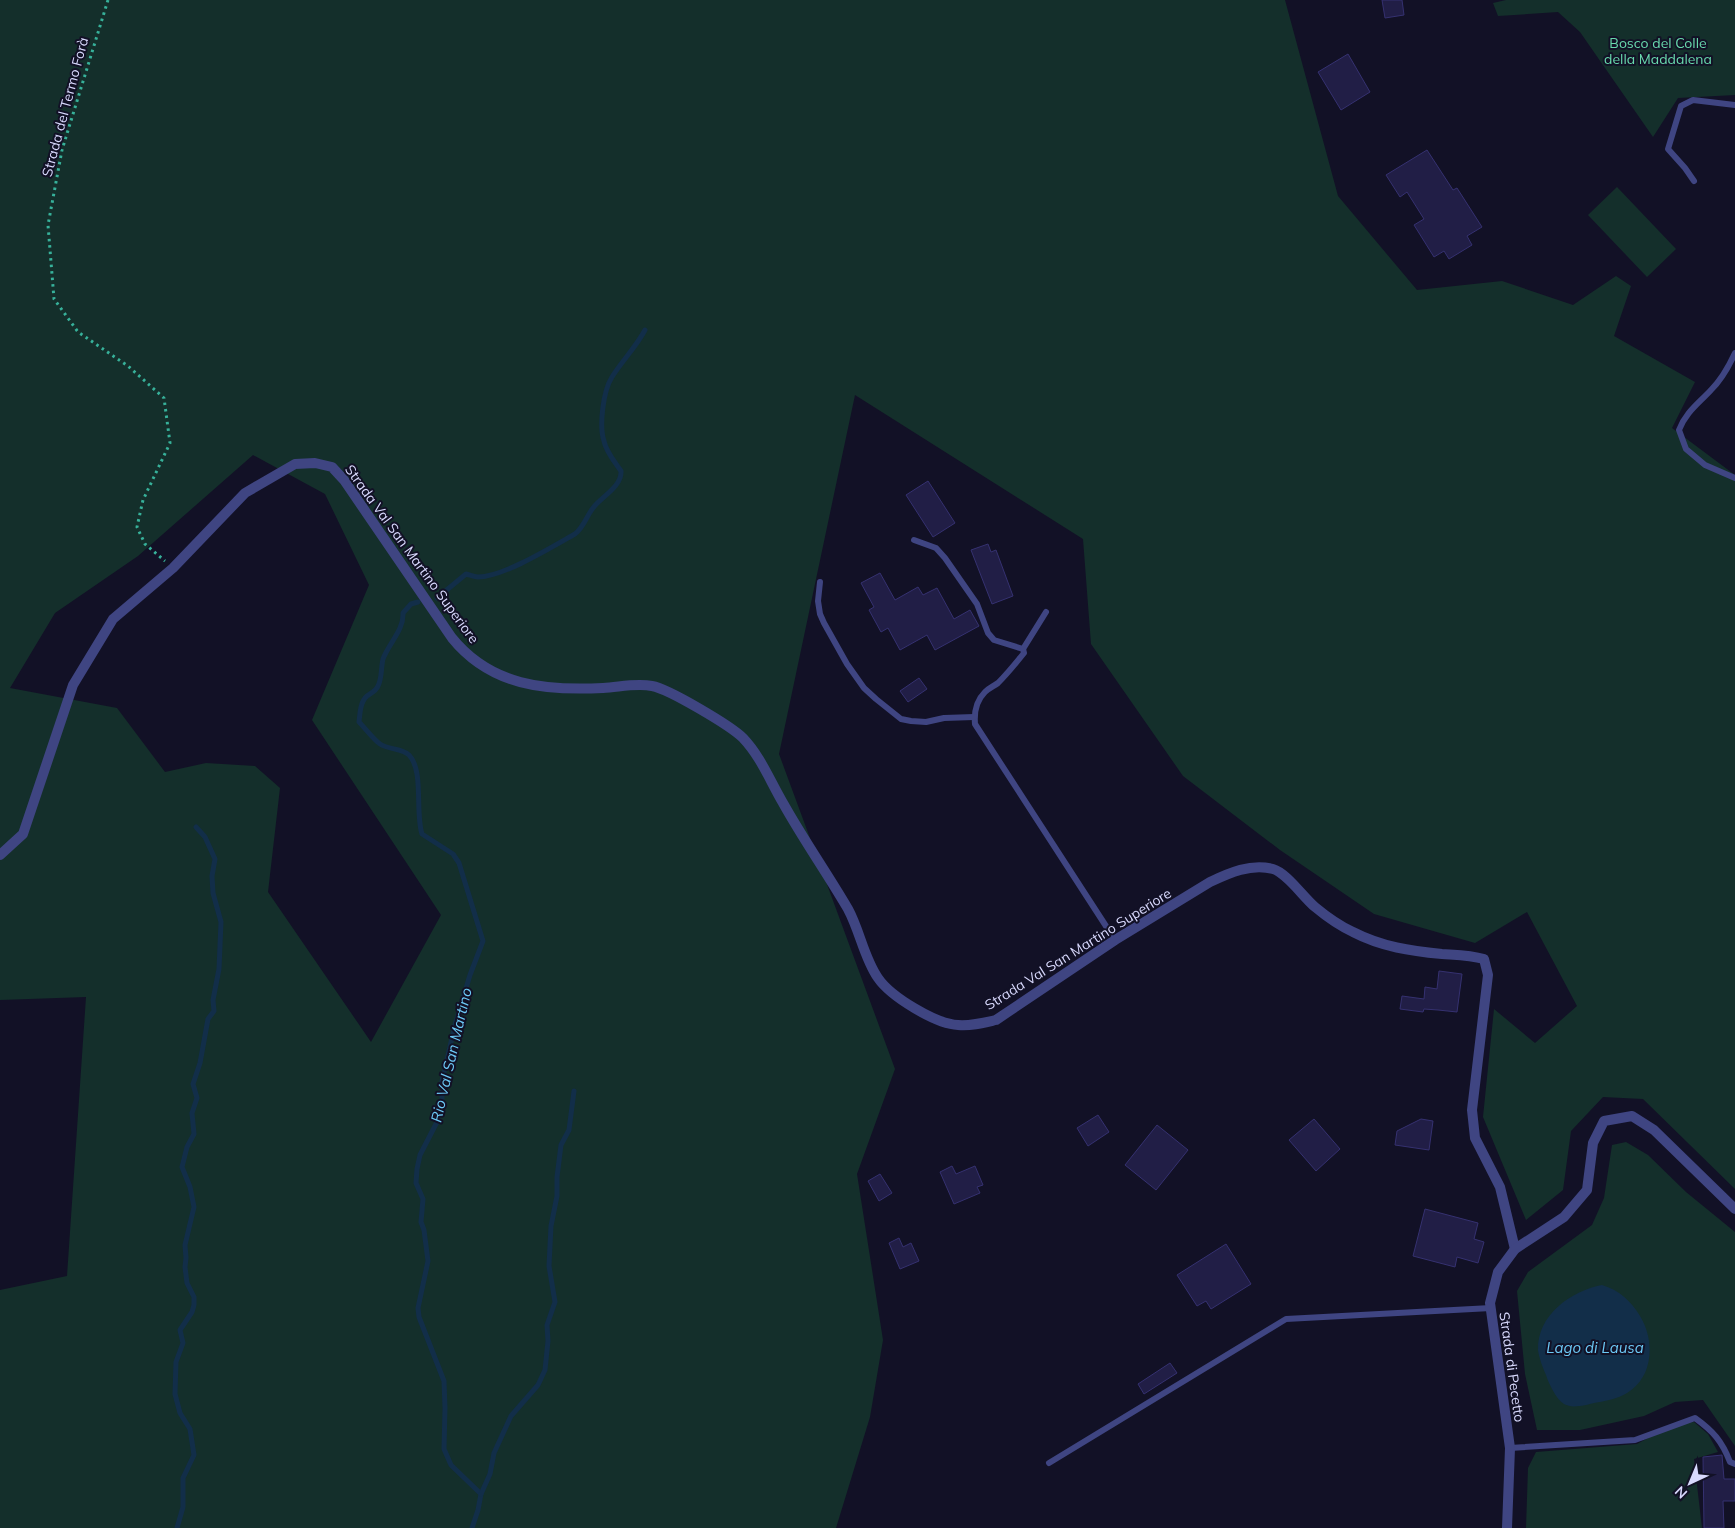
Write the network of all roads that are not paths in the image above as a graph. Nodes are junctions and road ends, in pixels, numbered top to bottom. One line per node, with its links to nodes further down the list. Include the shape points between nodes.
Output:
1 (1735, 105): 2 (lane, via 1693,100 1681,106 1668,148)
2 (1694, 181)
3 (1735, 353): 4 (lane, via 1712,389 1684,417 1679,430 1686,449 1705,465)
4 (1735, 478)
5 (914, 540): 8 (lane, via 936,548 944,558 977,604 994,640)
6 (820, 582): 9 (lane, via 818,601 824,623 847,664 876,699 901,719 911,721)
7 (1046, 612): 8 (lane)
8 (1024, 649): 9 (lane, via 997,684 984,692)
9 (974, 718): 11 (lane)
10 (0, 855): 11 (street, Strada Val San Martino Superiore, via 23,834 73,685 113,619 173,568 245,492 295,464 315,463 332,467 344,480 452,638 476,662 504,678 567,690 637,684 653,686 668,691 743,738 757,756 848,910 878,979 923,1014 956,1025 975,1026 996,1020)
11 (1115, 940): 13 (street, Strada Val San Martino Superiore, via 1225,875 1261,868 1274,869 1336,923 1379,944 1484,959 1488,975 1472,1110 1475,1138 1500,1187)
12 (1735, 1209): 13 (street, Strada di Pecetto, via 1654,1130 1632,1116 1604,1121 1593,1143 1587,1190 1564,1217)
13 (1515, 1249): 14 (street, Strada di Pecetto, via 1498,1272)
14 (1491, 1308): 15 (street, Strada di Pecetto); 16 (lane, via 1286,1319)
15 (1510, 1448): 17 (lane, via 1635,1440 1695,1418 1724,1446 1730,1462); 18 (street, Strada di Pecetto)
16 (1049, 1463)
17 (1735, 1464)
18 (1508, 1528)

